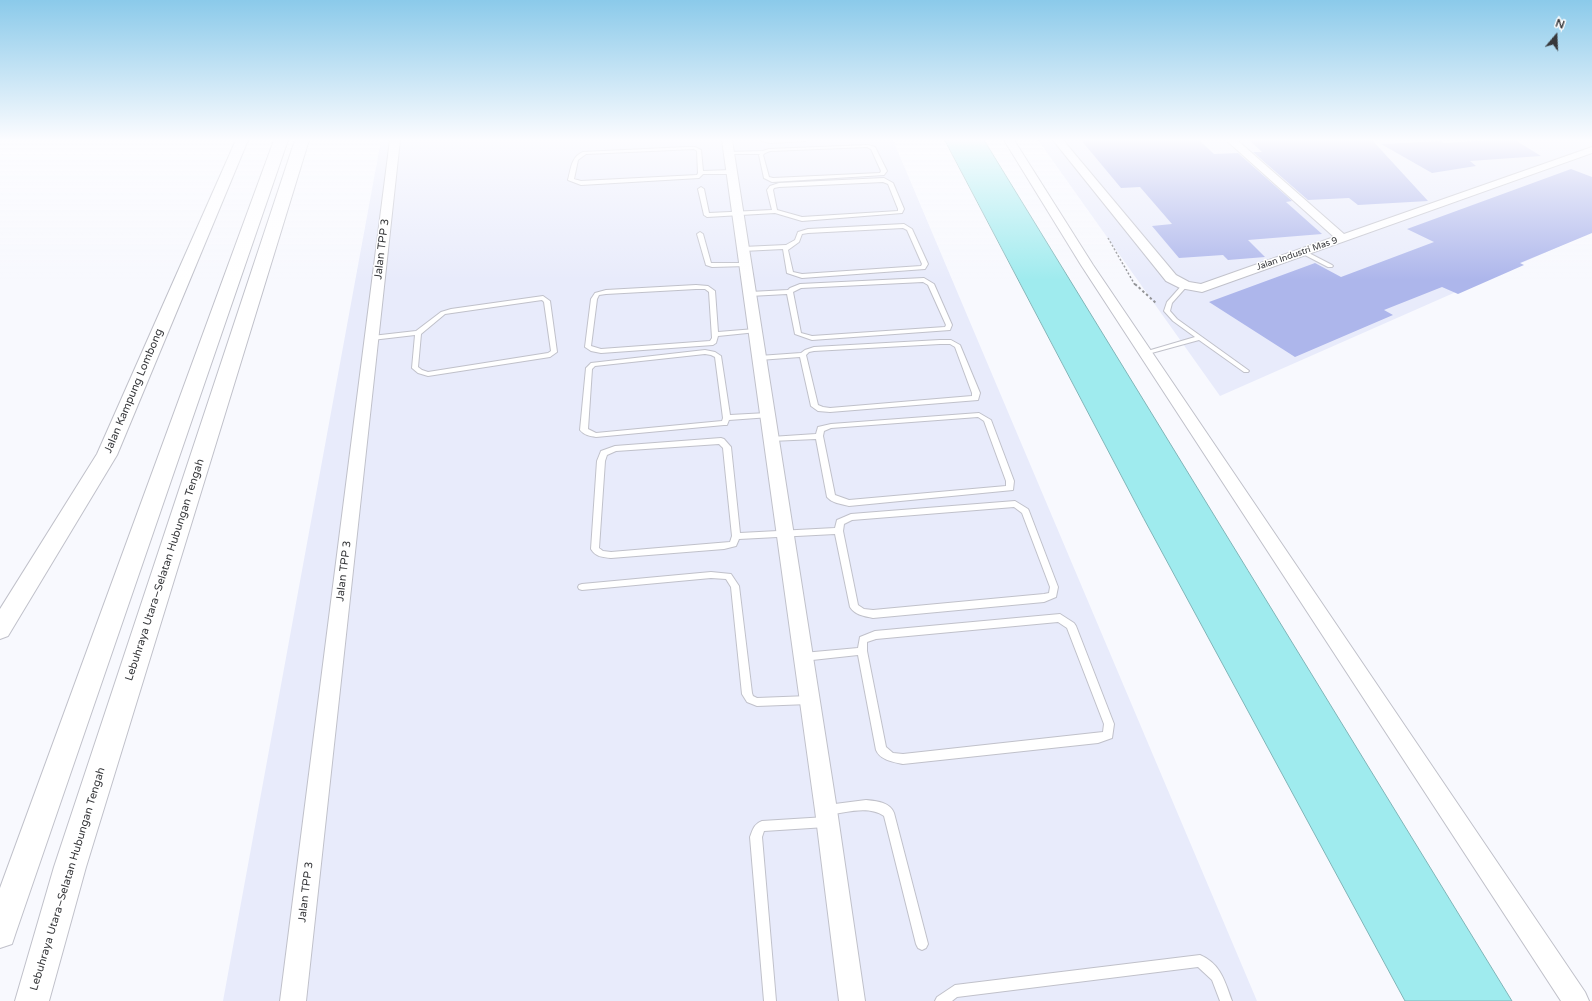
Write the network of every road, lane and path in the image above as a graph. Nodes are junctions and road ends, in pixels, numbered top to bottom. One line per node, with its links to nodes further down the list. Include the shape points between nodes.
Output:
1 (222, 187): 43 (street, Jalan Kampung Lombong, via 107,454)
2 (264, 187): 48 (highway)
3 (287, 187): 50 (highway, Lebuhraya Utara–Selatan Hubungan Tengah, via 70,867)
4 (390, 187): 29 (street, Jalan TPP 3)
5 (734, 187): 14 (street)
6 (773, 187): 13 (lane, via 770,190)
7 (892, 187): 13 (lane, via 900,212 802,219)
8 (1038, 187): 31 (street)
9 (1096, 187): 22 (street, Jalan Industri Mas 9, via 1171,278)
10 (1284, 187): 17 (street)
11 (1488, 187): 17 (street, Jalan Industri Mas 9)
12 (702, 189): 14 (lane, via 706,215)
13 (775, 211): 14 (lane)
14 (738, 213): 20 (street)
15 (700, 234): 20 (lane, via 708,264)
16 (1108, 238): 25 (path, via 1136,287)
17 (1342, 238): 19 (street, Jalan Industri Mas 9)
18 (787, 247): 18 (lane, via 797,241 800,234 808,231 904,226 910,229 924,264 923,268 917,269 795,275 788,270 785,250); 20 (lane)
19 (1303, 252): 21 (lane); 22 (street, Jalan Industri Mas 9, via 1202,288)
20 (744, 257): 24 (street)
21 (1330, 266)
22 (1185, 285): 25 (lane, via 1168,303)
23 (790, 292): 23 (lane, via 800,286 924,280 931,284 949,325 948,329 804,337 798,334); 24 (lane)
24 (750, 294): 26 (street)
25 (1167, 312): 30 (lane)
26 (755, 331): 28 (lane); 33 (street)
27 (418, 333): 27 (lane, via 415,368 428,374 550,355 554,352 547,300 543,298 444,313); 29 (lane)
28 (715, 334): 28 (lane, via 713,343 705,344 601,351 588,347 594,299 597,294 606,292 706,287 712,291)
29 (372, 338): 51 (street, Jalan TPP 3)
30 (1200, 338): 31 (lane); 34 (lane)
31 (1146, 353): 56 (street)
32 (803, 356): 32 (lane, via 807,351 814,349 951,342 958,346 976,393 975,398 837,410 821,409 815,406); 33 (lane)
33 (759, 358): 35 (street)
34 (1246, 371)
35 (767, 414): 36 (lane); 38 (street)
36 (727, 418): 36 (lane, via 718,356 713,352 600,362 589,368 584,430 590,434 718,425 724,423)
37 (819, 436): 37 (lane, via 821,429 831,426 979,415 987,420 1010,481 1010,488 849,503 839,501 831,497); 38 (lane)
38 (771, 439): 40 (street)
39 (839, 530): 39 (lane, via 840,522 851,518 1015,504 1025,511 1054,587 1053,595 1044,598 873,614 862,612 854,607); 40 (lane)
40 (785, 533): 41 (lane); 45 (street)
41 (736, 536): 41 (lane, via 733,544 724,546 601,554 595,549 601,461 604,454 615,450 720,441 727,447)
42 (582, 587): 46 (lane, via 711,575 728,576 735,586 747,694 750,699 757,702)
43 (0, 629)
44 (862, 651): 44 (lane, via 864,640 876,635 1060,618 1071,626 1109,724 1108,735 904,759 891,756 881,750); 45 (lane)
45 (803, 657): 46 (street)
46 (810, 700): 47 (street)
47 (827, 816): 49 (lane, via 866,805 880,807 888,813); 52 (lane, via 762,826 758,830 756,837); 53 (street)
48 (0, 932)
49 (922, 944)
50 (32, 1001)
51 (293, 1001)
52 (770, 1001)
53 (852, 1001)
54 (941, 1001): 55 (lane, via 955,992 1181,962 1200,962 1216,976)
55 (1226, 1001)
56 (1576, 1001)

